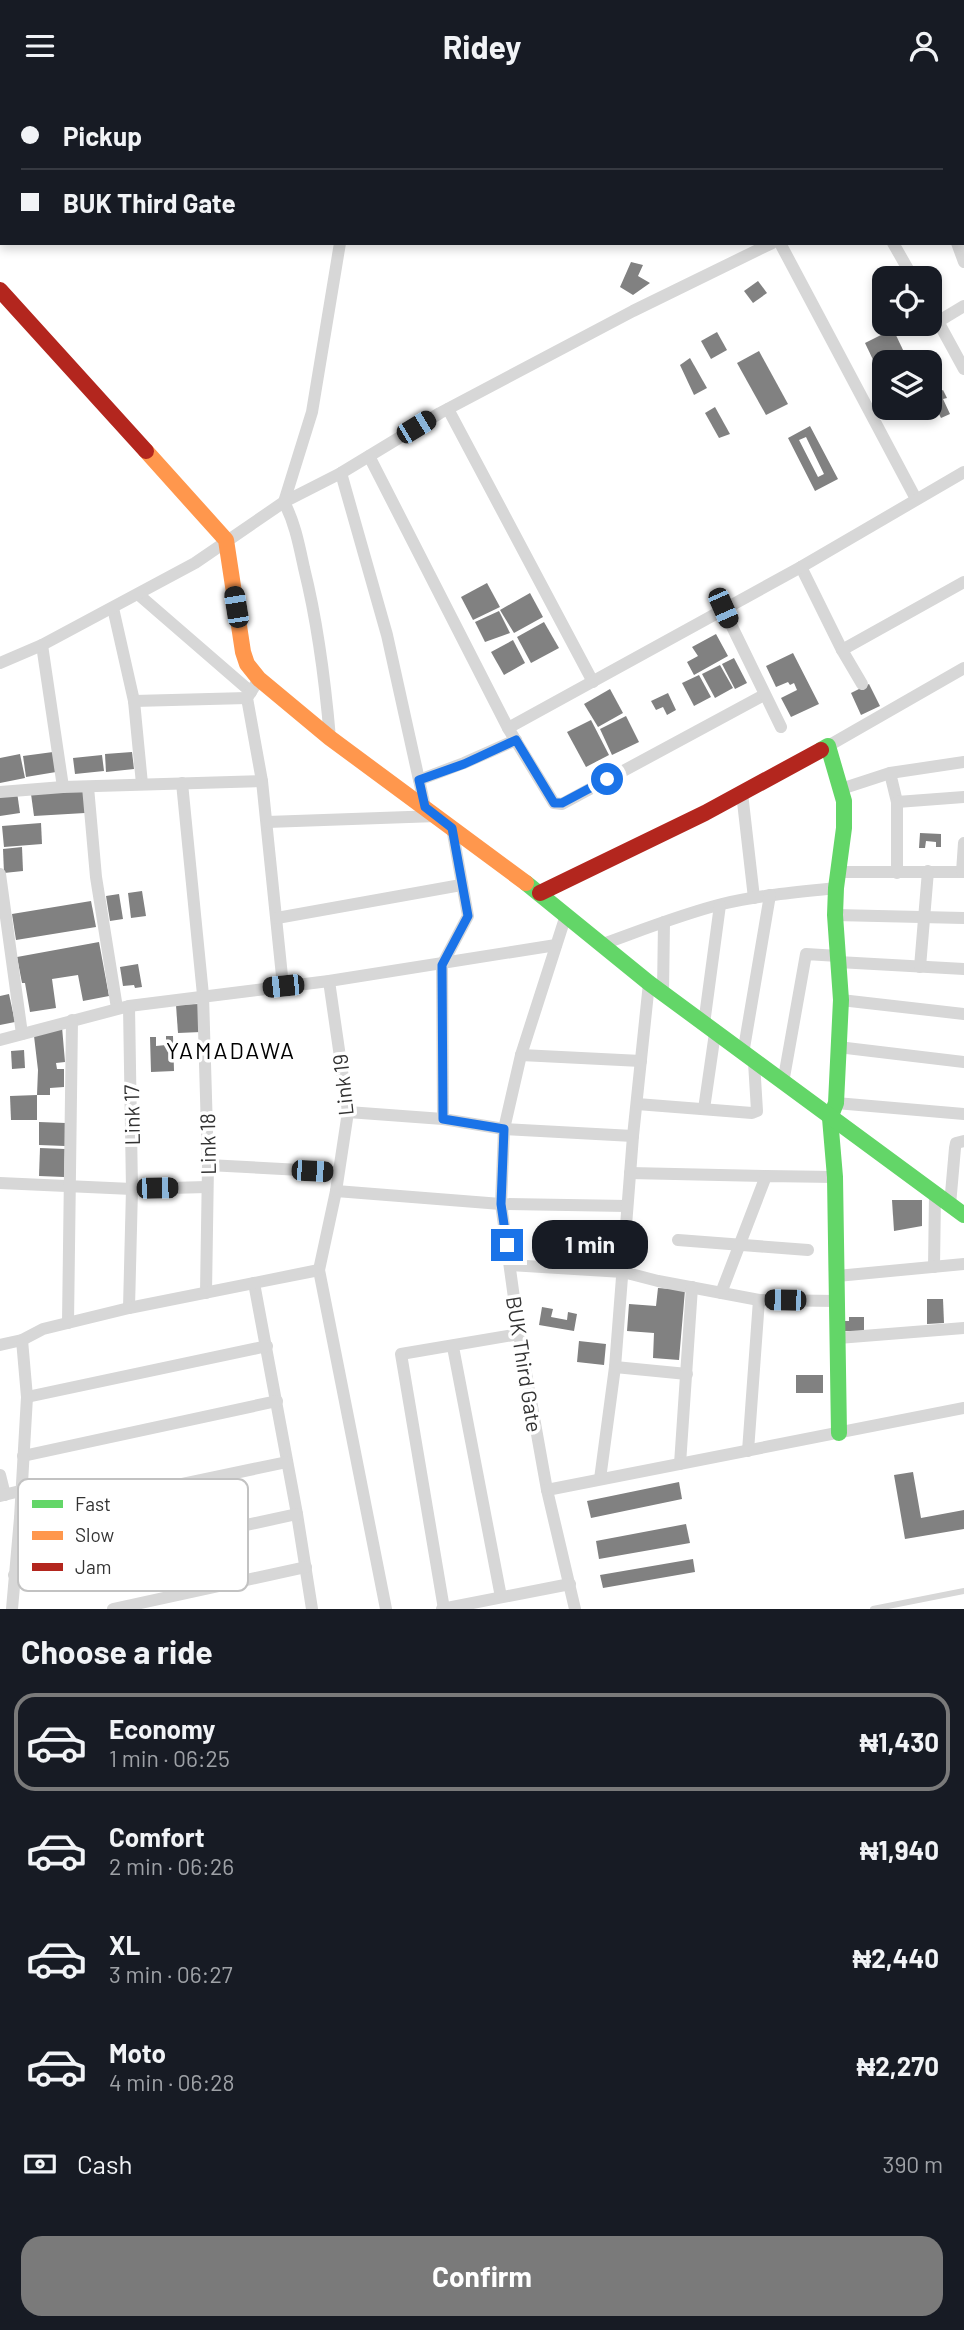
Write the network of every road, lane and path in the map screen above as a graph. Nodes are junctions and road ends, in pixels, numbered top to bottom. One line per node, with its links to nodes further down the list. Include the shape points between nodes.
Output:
1 (340, 245): 20 (street, via 312,412)
2 (742, 245): 7 (street)
3 (768, 245): 7 (street)
4 (781, 245): 19 (street)
5 (894, 245): 9 (street)
6 (958, 245): 8 (street)
7 (754, 251): 15 (street)
8 (964, 262)
9 (906, 266)
10 (0, 290): 21 (street)
11 (964, 306): 12 (street)
12 (942, 319)
13 (942, 327): 14 (street)
14 (964, 369)
15 (448, 409): 16 (street); 31 (street)
16 (369, 456): 17 (street); 37 (street)
17 (341, 473): 20 (street); 43 (street, via 387,635)
18 (964, 473): 19 (street)
19 (916, 499): 22 (street)
20 (284, 502): 21 (street); 38 (street, via 293,519 316,616)
21 (226, 540): 24 (street); 33 (street)
22 (801, 567): 26 (street); 28 (street)
23 (964, 582): 28 (street)
24 (139, 595): 25 (street); 33 (street)
25 (113, 608): 27 (street); 35 (street)
26 (723, 608): 31 (street); 34 (street)
27 (42, 645): 29 (street); 47 (street)
28 (842, 650): 32 (street)
29 (0, 663)
30 (964, 668): 40 (street)
31 (593, 682): 37 (street)
32 (862, 684)
33 (252, 689): 35 (street); 38 (street); 44 (street)
34 (764, 695): 36 (street); 39 (street, via 558,805)
35 (134, 701): 46 (street)
36 (781, 727)
37 (508, 728): 39 (street)
38 (330, 738): 54 (street)
39 (516, 740): 43 (street)
40 (828, 746): 49 (street); 51 (street)
41 (964, 762): 42 (street)
42 (890, 772): 49 (street); 53 (street)
43 (419, 780): 54 (street)
44 (261, 781): 45 (street); 55 (street)
45 (182, 783): 46 (street); 83 (street, Link 18)
46 (142, 784): 48 (street)
47 (62, 787): 48 (street); 50 (street)
48 (88, 787): 85 (street, Link 17, via 96,877)
49 (841, 789): 62 (street, via 844,828)
50 (0, 792)
51 (742, 793): 64 (street); 66 (street)
52 (964, 797): 53 (street)
53 (897, 802): 60 (street)
54 (431, 812): 55 (street); 56 (street)
55 (267, 822): 71 (street)
56 (452, 828): 63 (street); 64 (street)
57 (964, 843): 59 (street)
58 (928, 871): 59 (street); 60 (street); 70 (street)
59 (963, 872)
60 (897, 873): 62 (street)
61 (0, 874): 89 (street)
62 (837, 880): 65 (street); 69 (street)
63 (461, 885): 71 (street); 77 (street, via 468,916)
64 (540, 893): 68 (street)
65 (770, 895): 66 (street); 93 (street)
66 (754, 898): 67 (street)
67 (720, 905): 73 (street); 88 (street)
68 (566, 915): 74 (street); 75 (street, BUK Third Gate)
69 (835, 915): 70 (street); 76 (street)
70 (925, 916): 72 (street); 78 (street)
71 (277, 918): 81 (street)
72 (964, 918)
73 (664, 922): 74 (street); 82 (street)
74 (603, 944): 82 (street)
75 (556, 945): 77 (street); 92 (street, BUK Third Gate)
76 (838, 959): 78 (street); 84 (street); 96 (street, via 806,954)
77 (442, 965): 80 (street); 102 (street)
78 (920, 967): 79 (street)
79 (964, 969)
80 (329, 981): 81 (street); 100 (street, Link 19)
81 (283, 986): 83 (street)
82 (656, 987): 88 (street); 94 (street)
83 (203, 995): 85 (street); 106 (street, Link 18)
84 (841, 1000): 86 (street); 91 (street)
85 (123, 1007): 87 (street); 114 (street, Link 17)
86 (964, 1014)
87 (72, 1020): 89 (street); 112 (street)
88 (710, 1028): 93 (street); 98 (street)
89 (22, 1034): 90 (street)
90 (0, 1040)
91 (838, 1047): 95 (street); 99 (street)
92 (521, 1055): 94 (street); 103 (street, BUK Third Gate)
93 (749, 1058): 96 (street); 98 (street, via 757,1111)
94 (641, 1061): 97 (street)
95 (964, 1062)
96 (783, 1083): 99 (street)
97 (637, 1104): 98 (street); 104 (street)
98 (704, 1109)
99 (833, 1110): 101 (street); 110 (street); 116 (street)
100 (348, 1112): 102 (street); 107 (street, Link 19)
101 (964, 1114)
102 (443, 1119): 103 (street)
103 (504, 1129): 104 (street); 117 (street, BUK Third Gate)
104 (633, 1136): 108 (street)
105 (964, 1141): 118 (street, via 954,1148)
106 (208, 1165): 107 (street); 113 (street, Link 18)
107 (338, 1172): 115 (street, Link 19)
108 (630, 1174): 109 (street); 119 (street)
109 (766, 1176): 110 (street); 122 (street)
110 (835, 1177): 129 (street)
111 (0, 1183): 112 (street)
112 (69, 1185): 114 (street); 137 (street)
113 (207, 1187): 114 (street); 132 (street, Link 18)
114 (132, 1189): 136 (street, Link 17)
115 (336, 1191): 117 (street); 127 (street, Link 19)
116 (935, 1194): 118 (street); 126 (street)
117 (501, 1204): 119 (street); 125 (street, BUK Third Gate)
118 (950, 1205): 120 (street)
119 (627, 1206): 128 (street)
120 (964, 1215)
121 (678, 1240): 122 (street)
122 (737, 1246): 123 (street); 133 (street)
123 (808, 1250)
124 (964, 1264): 126 (street)
125 (510, 1265): 128 (street); 139 (street, BUK Third Gate)
126 (934, 1267): 129 (street)
127 (319, 1271): 130 (street); 175 (street)
128 (623, 1272): 131 (street); 145 (street)
129 (837, 1276): 135 (street)
130 (254, 1283): 132 (street); 143 (street)
131 (692, 1287): 133 (street); 146 (street)
132 (206, 1293): 136 (street)
133 (721, 1293): 134 (street)
134 (760, 1300): 135 (street); 151 (street)
135 (837, 1301): 140 (street)
136 (129, 1308): 137 (street)
137 (68, 1323): 141 (street)
138 (964, 1328): 140 (street)
139 (519, 1334): 144 (street); 159 (street, BUK Third Gate)
140 (838, 1338): 150 (street)
141 (22, 1340): 142 (street); 147 (street)
142 (0, 1345)
143 (267, 1346): 147 (street); 148 (street)
144 (453, 1347): 171 (street); 176 (street, via 403,1353 400,1358)
145 (615, 1367): 146 (street); 158 (street)
146 (687, 1374): 154 (street)
147 (27, 1397): 152 (street)
148 (276, 1401): 152 (street); 153 (street)
149 (964, 1408): 150 (street)
150 (839, 1433): 151 (street)
151 (748, 1451): 154 (street)
152 (23, 1456): 156 (street)
153 (287, 1462): 157 (street); 161 (street)
154 (680, 1464): 158 (street)
155 (0, 1475): 160 (street)
156 (21, 1479)
157 (206, 1479)
158 (600, 1479): 159 (street)
159 (547, 1490): 168 (street, BUK Third Gate)
160 (3, 1495)
161 (297, 1514): 162 (street); 164 (street)
162 (248, 1525)
163 (18, 1537): 166 (street)
164 (306, 1567): 167 (street); 174 (street)
165 (18, 1574): 166 (street)
166 (14, 1575): 172 (street)
167 (248, 1580)
168 (570, 1584): 171 (street); 177 (street, BUK Third Gate)
169 (196, 1591): 173 (street)
170 (964, 1591): 178 (lane)
171 (501, 1597): 176 (street)
172 (12, 1609)
173 (113, 1609)
174 (312, 1609)
175 (386, 1609)
176 (443, 1609)
177 (575, 1609)
178 (873, 1609)

